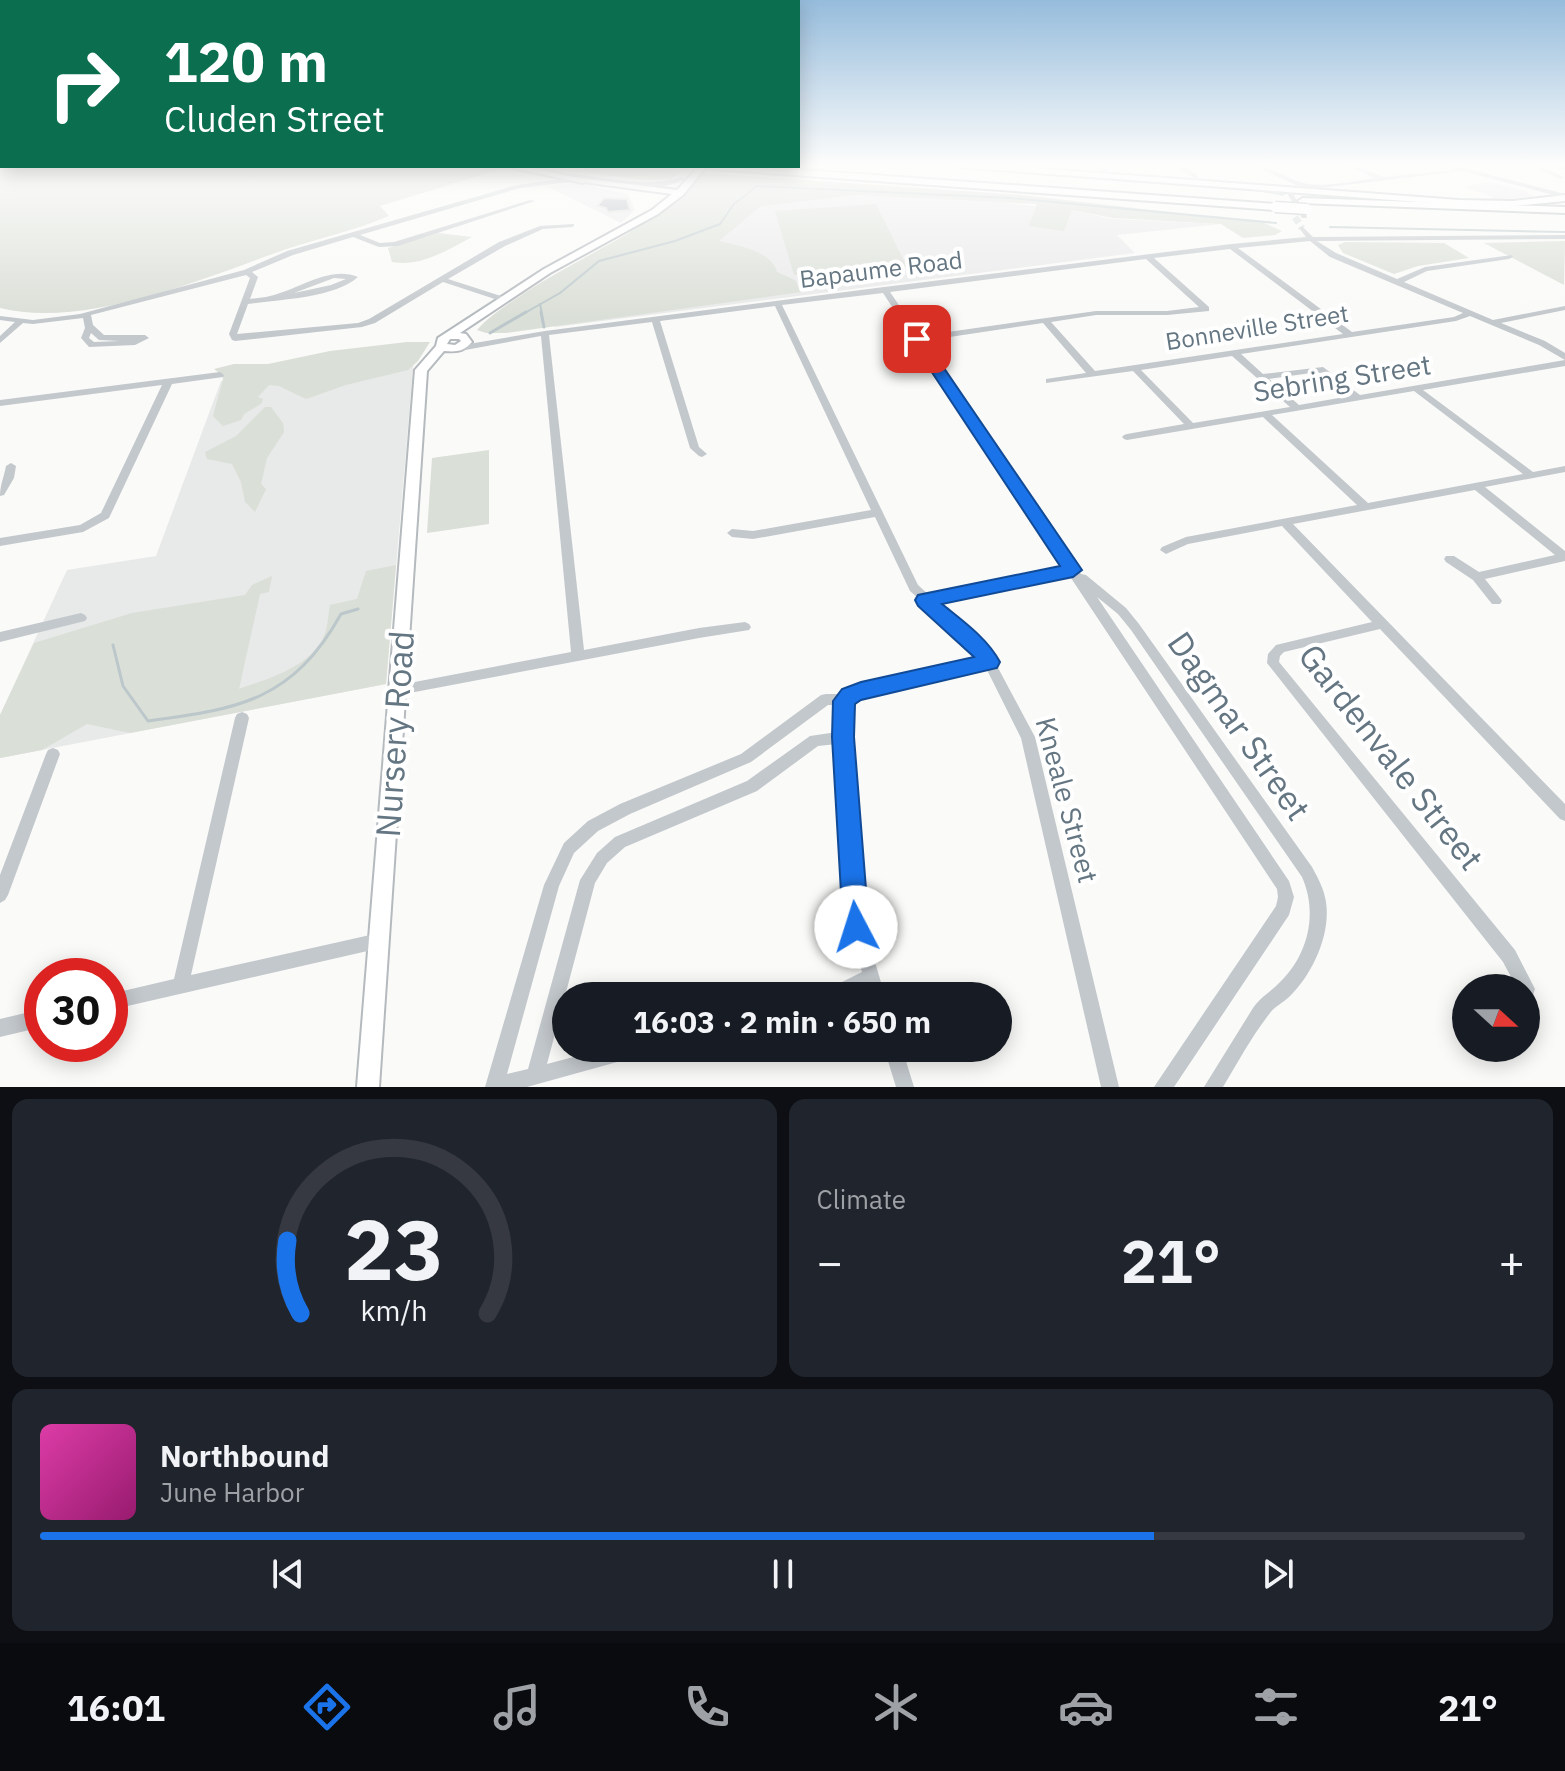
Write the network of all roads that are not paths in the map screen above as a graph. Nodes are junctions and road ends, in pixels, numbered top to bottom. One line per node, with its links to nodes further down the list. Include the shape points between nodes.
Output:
1 (417, 216): 8 (street)
2 (482, 216): 8 (street, via 395,244 379,245)
3 (641, 216): 10 (main road)
4 (648, 216): 10 (main road)
5 (1457, 216): 6 (highway)
6 (1565, 219)
7 (572, 225): 20 (street, via 531,232)
8 (353, 234): 19 (street)
9 (1310, 234): 12 (street); 13 (street, Bapaume Road); 14 (street, Bapaume Road); 16 (street)
10 (609, 237): 24 (main road)
11 (1565, 237): 12 (street)
12 (1338, 239): 16 (street)
13 (1293, 240): 14 (street, Bapaume Road); 16 (street)
14 (1250, 244): 15 (street, Bapaume Road)
15 (1231, 246): 17 (street, Bapaume Road); 38 (street)
16 (1330, 251): 21 (street)
17 (1148, 257): 22 (street, Bapaume Road); 33 (street, via 1206,309)
18 (1509, 257): 21 (street, via 1425,269)
19 (247, 272): 25 (street, via 254,277); 29 (street)
20 (443, 280): 24 (street); 25 (street, via 366,323 238,339 233,334)
21 (1398, 282): 28 (street)
22 (884, 289): 26 (street, Bapaume Road); 40 (street, Dagmar Street)
23 (276, 297): 23 (street, via 331,277 354,277 338,285); 25 (street)
24 (504, 300): 32 (main road)
25 (245, 302)
26 (777, 303): 31 (street, Bapaume Road); 68 (street, Kneale Street)
27 (1565, 308): 35 (street)
28 (1470, 313): 35 (street); 38 (street, Bonneville Street)
29 (87, 314): 34 (street); 36 (street)
30 (0, 318): 34 (street)
31 (655, 319): 37 (street, Bapaume Road); 61 (street, via 695,448)
32 (475, 320): 39 (main road); 42 (main road)
33 (1045, 320): 40 (street); 48 (street)
34 (21, 321): 41 (street)
35 (1493, 322): 45 (street)
36 (89, 326): 36 (street, via 102,338 145,338 94,345 85,339)
37 (545, 333): 42 (street, Bapaume Road); 83 (street)
38 (1350, 335): 44 (street, Bonneville Street)
39 (449, 336): 42 (main road); 43 (main road)
40 (917, 339): 75 (street, Dagmar Street)
41 (0, 340)
42 (461, 343): 43 (main road); 51 (main road)
43 (441, 347): 51 (main road, Nursery Road, via 421,370)
44 (1233, 352): 47 (street, Bonneville Street); 50 (street)
45 (1565, 357)
46 (1565, 363): 54 (street, Sebring Street)
47 (1134, 367): 48 (street, Bonneville Street); 59 (street)
48 (1092, 374): 52 (street, Bonneville Street)
49 (220, 375): 53 (street)
50 (1260, 377): 55 (street, via 1318,369); 57 (street)
51 (423, 380): 85 (main road, Nursery Road)
52 (1049, 381)
53 (168, 382): 56 (street); 71 (street, via 105,515 83,528)
54 (1415, 388): 55 (street, Sebring Street); 64 (street)
55 (1358, 398): 57 (street, Sebring Street)
56 (0, 403)
57 (1297, 408): 58 (street, Sebring Street)
58 (1264, 413): 59 (street, Sebring Street); 67 (street)
59 (1190, 425): 60 (street, Sebring Street)
60 (1127, 437)
61 (702, 454)
62 (11, 466): 66 (street)
63 (1565, 469): 64 (street)
64 (1531, 475): 65 (street)
65 (1477, 486): 67 (street); 73 (street)
66 (0, 493)
67 (1365, 506): 69 (street)
68 (877, 513): 70 (street, via 753,535); 77 (street, Kneale Street)
69 (1285, 523): 72 (street, via 1186,541); 80 (street)
70 (732, 533)
71 (0, 542)
72 (1166, 550)
73 (1565, 557): 76 (street)
74 (1450, 559): 76 (street)
75 (1073, 570): 77 (street); 108 (street, Dagmar Street, via 1286,893 1283,909); 109 (street, Dagmar Street, via 1132,622 1307,872 1318,902 1317,936)
76 (1477, 577): 78 (street)
77 (924, 600): 84 (street, Kneale Street)
78 (1496, 601)
79 (81, 618): 82 (street)
80 (1382, 624): 90 (street); 93 (street, Gardenvale Street, via 1283,647 1273,663)
81 (745, 627): 83 (street)
82 (0, 637)
83 (578, 656): 85 (street)
84 (990, 662): 86 (street, via 861,691); 107 (street, Kneale Street, via 1028,737)
85 (399, 690): 92 (main road, Nursery Road)
86 (845, 700): 88 (street); 105 (street, via 823,700 746,758 610,816 575,840 552,885)
87 (242, 718): 97 (street)
88 (843, 737): 94 (street, via 855,921); 103 (street, via 815,740 752,786 620,842 605,854 588,880)
89 (53, 754): 91 (street)
90 (1565, 814)
91 (0, 895)
92 (379, 941): 97 (street); 104 (main road, Nursery Road)
93 (1519, 974)
94 (871, 976): 95 (street); 96 (street)
95 (859, 982)
96 (873, 982)
97 (181, 985): 98 (street)
98 (128, 998)
99 (24, 1022): 100 (street)
100 (0, 1028)
101 (588, 1062): 103 (street)
102 (897, 1062): 106 (street)
103 (535, 1076): 105 (street)
104 (368, 1087)
105 (494, 1087)
106 (905, 1087)
107 (1110, 1087)
108 (1163, 1087)
109 (1213, 1087)

